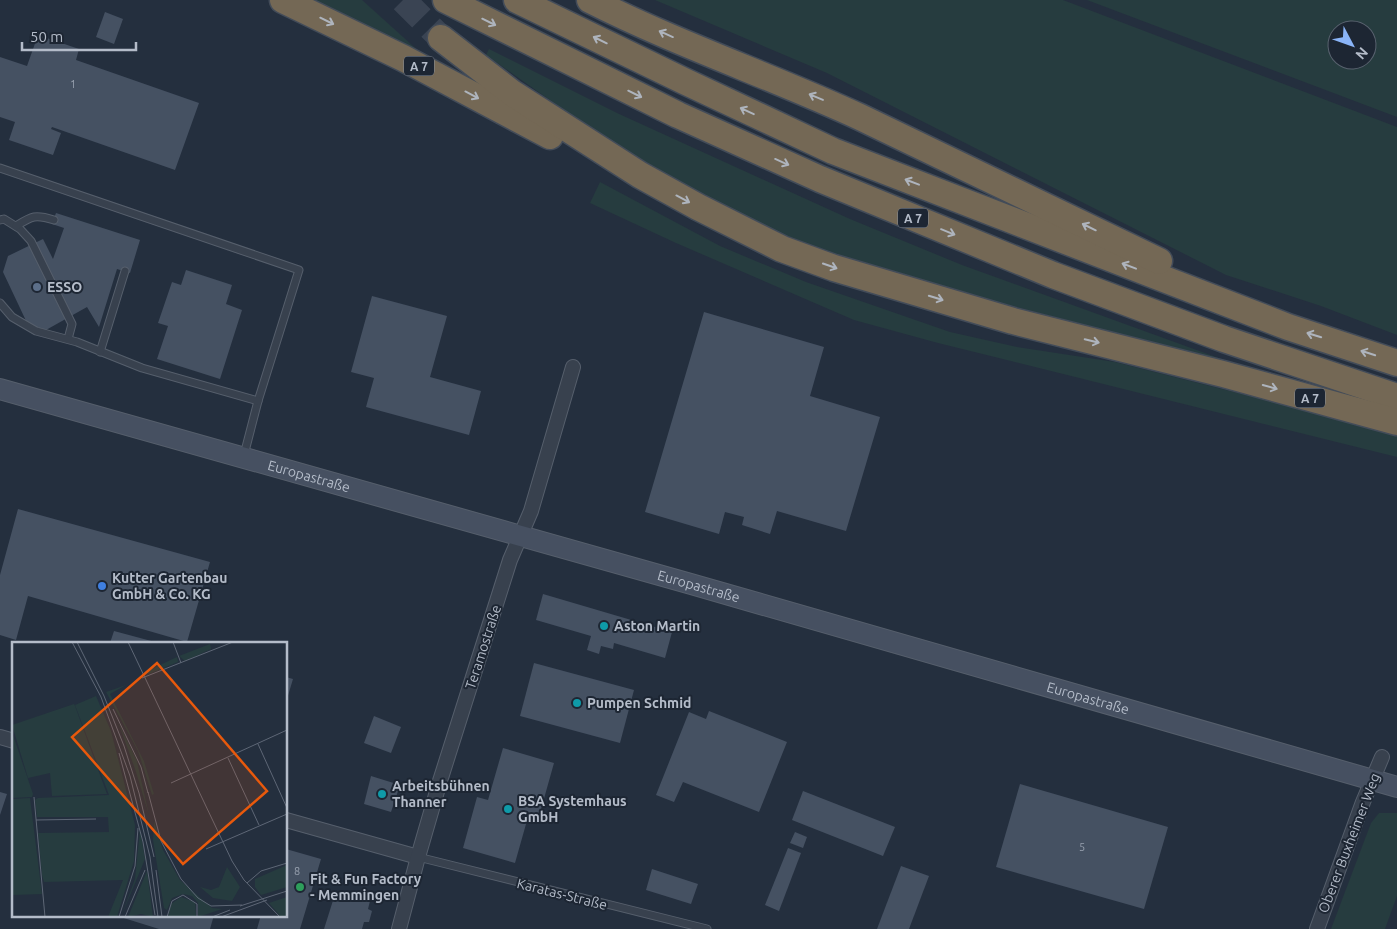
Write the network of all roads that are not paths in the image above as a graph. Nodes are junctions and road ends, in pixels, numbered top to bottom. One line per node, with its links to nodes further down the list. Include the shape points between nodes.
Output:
1 (283, 0): 7 (highway, A 7, one-way to 7, via 403,58 552,137)
2 (446, 0): 19 (highway, A 7, one-way to 19, via 678,116 820,179 1053,275 1224,340)
3 (517, 0): 13 (highway, A 7, one-way to 3, via 833,151)
4 (590, 0): 13 (highway, one-way to 4, via 1200,280 860,117)
5 (441, 38): 7 (highway, A 7, via 512,93)
6 (0, 168): 20 (lane, via 299,270)
7 (640, 175): 21 (highway, A 7, one-way to 21, via 782,249 834,268 1013,321)
8 (0, 220): 10 (lane)
9 (54, 220): 10 (lane, via 32,216)
10 (16, 226): 14 (lane, via 31,241 72,324)
11 (125, 271): 15 (lane)
12 (0, 303): 14 (lane, via 12,317 36,331)
13 (1288, 327): 16 (highway, A 7, one-way to 13)
14 (68, 339): 15 (lane)
15 (100, 352): 20 (lane, via 142,368)
16 (1397, 362)
17 (573, 367): 23 (street, Teramostraße)
18 (6, 395): 22 (main road, Europastraße)
19 (1397, 397)
20 (258, 400): 22 (lane)
21 (1397, 422)
22 (243, 458): 23 (main road, Europastraße)
23 (520, 537): 25 (main road, Europastraße); 28 (street, Teramostraße, via 507,569)
24 (1382, 757): 25 (street, Oberer Buxheimer Weg)
25 (1373, 781): 26 (main road, Europastraße); 31 (street, Oberer Buxheimer Weg)
26 (1397, 787)
27 (288, 821): 28 (street)
28 (418, 857): 29 (street, Teramostraße); 30 (lane, Karatas-Straße)
29 (399, 929)
30 (707, 929)
31 (1317, 929)

